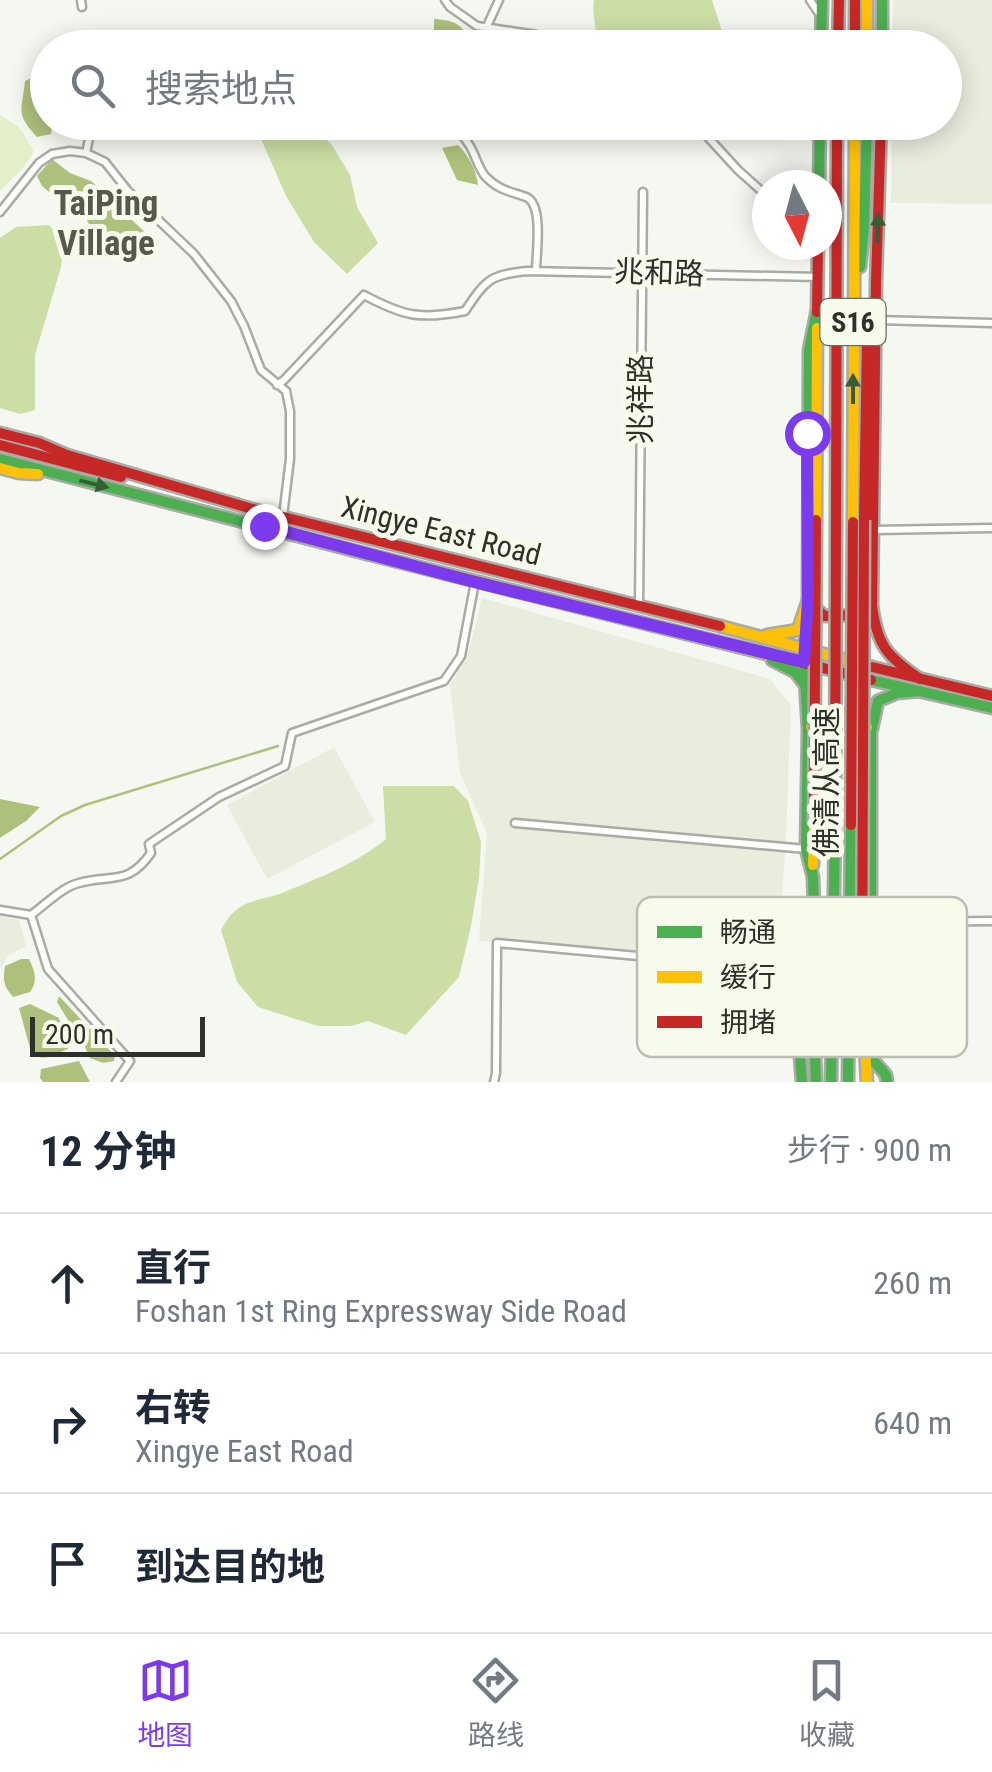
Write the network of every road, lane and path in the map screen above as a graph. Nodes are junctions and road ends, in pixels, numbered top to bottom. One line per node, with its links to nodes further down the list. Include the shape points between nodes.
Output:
1 (445, 0): 10 (street)
2 (499, 0): 10 (street)
3 (810, 0): 9 (street)
4 (822, 0): 9 (main road)
5 (838, 0): 14 (main road)
6 (856, 0): 15 (main road)
7 (868, 0): 16 (main road)
8 (882, 0): 17 (main road)
9 (822, 17): 13 (main road)
10 (486, 27): 11 (street); 12 (street)
11 (485, 30)
12 (505, 30)
13 (822, 30)
14 (838, 30)
15 (855, 30)
16 (867, 30)
17 (882, 30)
18 (89, 140): 26 (street)
19 (466, 140): 32 (street, via 486,177 532,202 538,214)
20 (710, 140): 28 (street)
21 (820, 140): 27 (main road)
22 (837, 140): 68 (main road, 佛清从高速 / S16, bridge)
23 (855, 140): 39 (main road, 佛清从高速 / S16)
24 (866, 140): 39 (main road)
25 (880, 140): 35 (main road, one-way to 25)
26 (86, 153): 30 (street, via 52,154); 40 (street, via 104,162 194,254 231,301 260,370)
27 (819, 170)
28 (752, 183)
29 (643, 192): 33 (street, 兆祥路)
30 (0, 212)
31 (818, 260): 34 (main road)
32 (536, 271): 33 (street, 兆和路); 40 (street, 兆和路, via 500,274 465,311 439,316 408,315 364,294)
33 (642, 272): 34 (street, 兆和路); 54 (street, 兆祥路)
34 (818, 277): 36 (main road)
35 (876, 282): 37 (main road); 48 (main road)
36 (817, 310): 52 (main road, via 809,350); 66 (main road, bridge)
37 (876, 320): 38 (street); 50 (main road)
38 (992, 323)
39 (853, 329): 48 (main road, 佛清从高速 / S16, one-way to 39)
40 (277, 385): 47 (street, via 286,391 290,411)
41 (0, 433): 46 (main road, Xingye East Road)
42 (0, 445): 46 (main road)
43 (0, 459): 45 (main road, Xingye East Road)
44 (0, 468): 45 (main road)
45 (57, 474): 51 (main road, Xingye East Road, one-way to 51)
46 (263, 512): 47 (main road, Xingye East Road)
47 (283, 518): 54 (main road, Xingye East Road)
48 (858, 521): 69 (main road, 佛清从高速 / S16, bridge); 70 (main road, bridge)
49 (992, 528): 50 (street)
50 (874, 530): 53 (main road)
51 (474, 582): 56 (main road, Xingye East Road); 73 (street, via 461,656 444,681 292,732 285,766 219,798 149,844 140,870 75,883)
52 (808, 600): 53 (main road, via 828,616 860,615); 55 (main road, via 798,630); 57 (main road)
53 (872, 605): 59 (main road, via 878,644)
54 (639, 606): 55 (main road, Xingye East Road)
55 (759, 636): 57 (main road, Xingye East Road)
56 (748, 649): 57 (main road, Xingye East Road); 58 (main road, via 786,666)
57 (805, 656): 58 (main road); 59 (main road, Xingye East Road, via 872,667); 59 (main road, Xingye East Road, via 871,680)
58 (805, 685): 62 (main road)
59 (920, 685): 60 (main road); 61 (main road); 63 (main road, via 878,701)
60 (992, 696)
61 (992, 708)
62 (808, 729): 63 (main road, via 826,716 847,713); 65 (main road)
63 (871, 733): 71 (main road)
64 (515, 822): 65 (street)
65 (806, 849): 66 (main road)
66 (813, 877): 67 (main road)
67 (814, 897)
68 (834, 897)
69 (851, 897)
70 (861, 897)
71 (869, 897)
72 (0, 910): 73 (street)
73 (31, 915): 83 (street, via 48,968 130,1062)
74 (967, 921): 75 (street)
75 (992, 921)
76 (637, 956): 84 (street, via 497,944)
77 (800, 1057): 85 (main road)
78 (815, 1057): 86 (main road)
79 (831, 1057): 87 (main road, 佛清从高速 / S16, bridge)
80 (848, 1057): 88 (main road, 佛清从高速 / S16, bridge)
81 (866, 1057): 89 (main road)
82 (870, 1057): 90 (main road)
83 (116, 1082)
84 (494, 1082)
85 (802, 1082)
86 (816, 1082)
87 (831, 1082)
88 (848, 1082)
89 (868, 1082)
90 (887, 1082)

